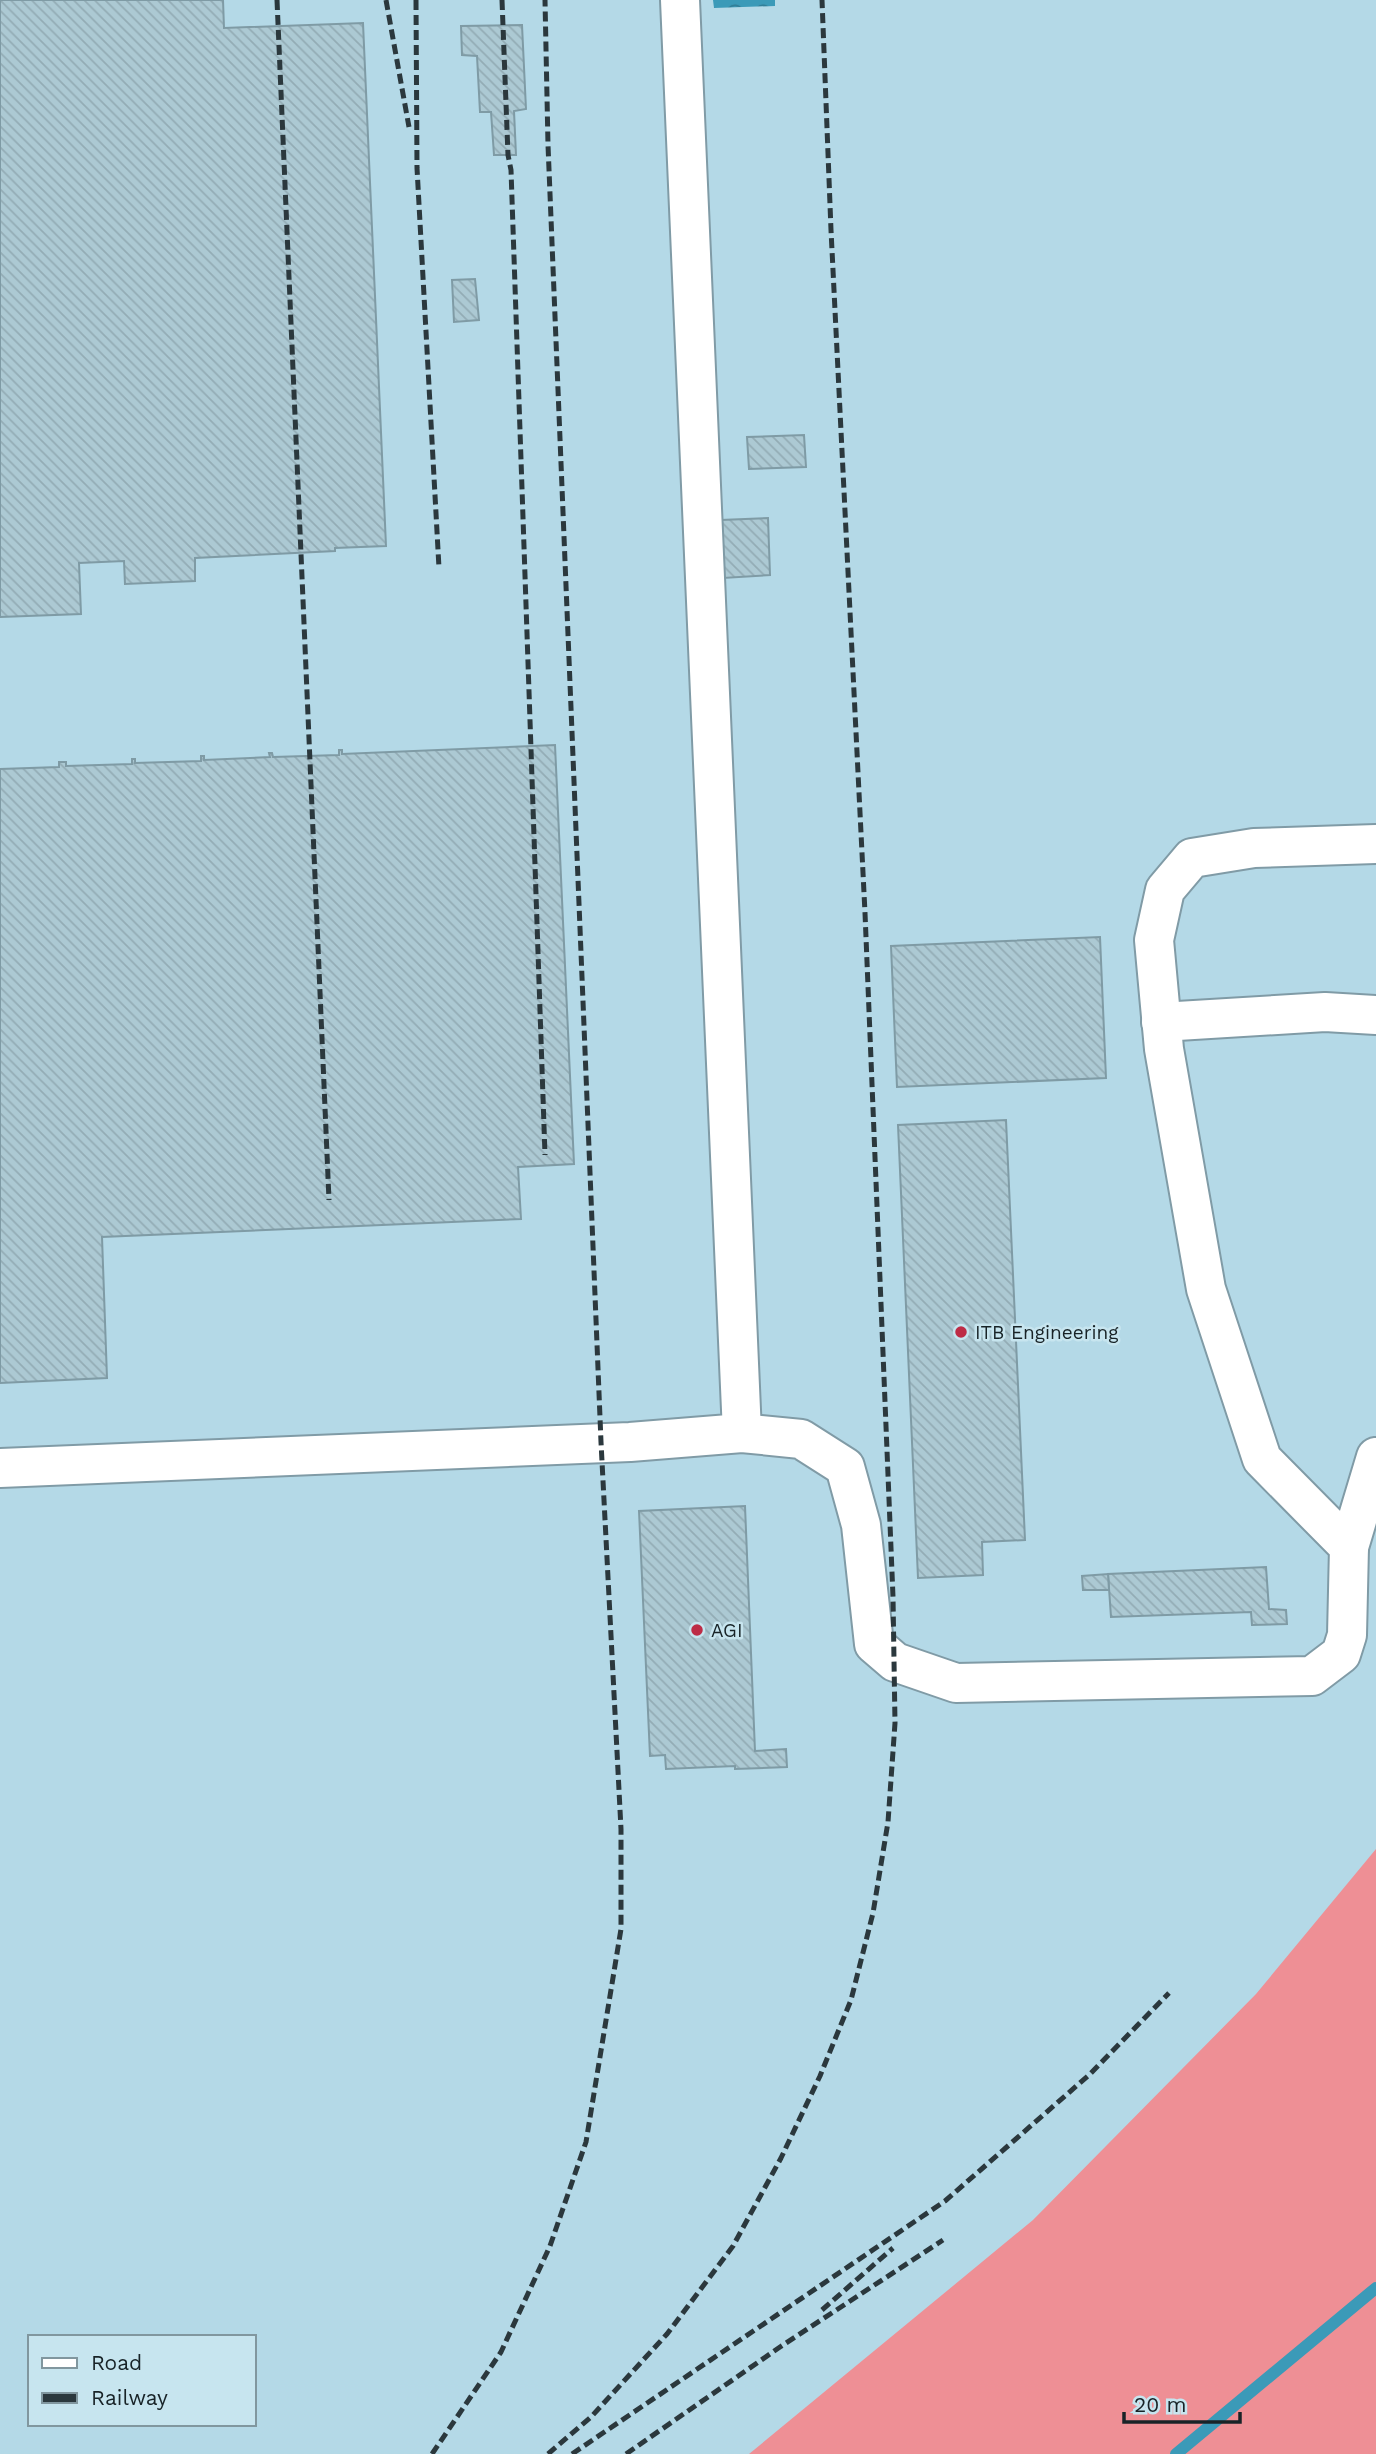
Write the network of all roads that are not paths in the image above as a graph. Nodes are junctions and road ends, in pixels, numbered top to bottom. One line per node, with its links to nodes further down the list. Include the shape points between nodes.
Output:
1 (680, 0): 5 (lane)
2 (1376, 844): 4 (lane, via 1254,848 1192,858 1165,890 1154,940)
3 (1376, 1015): 4 (lane, via 1325,1012)
4 (1161, 1022): 8 (lane, via 1206,1289 1262,1460)
5 (742, 1433): 7 (lane, via 630,1442); 8 (lane, via 801,1439 845,1467 861,1525 874,1644 895,1662 956,1683 1312,1676 1341,1654 1347,1635)
6 (1376, 1457): 8 (lane)
7 (0, 1468)
8 (1349, 1547)

